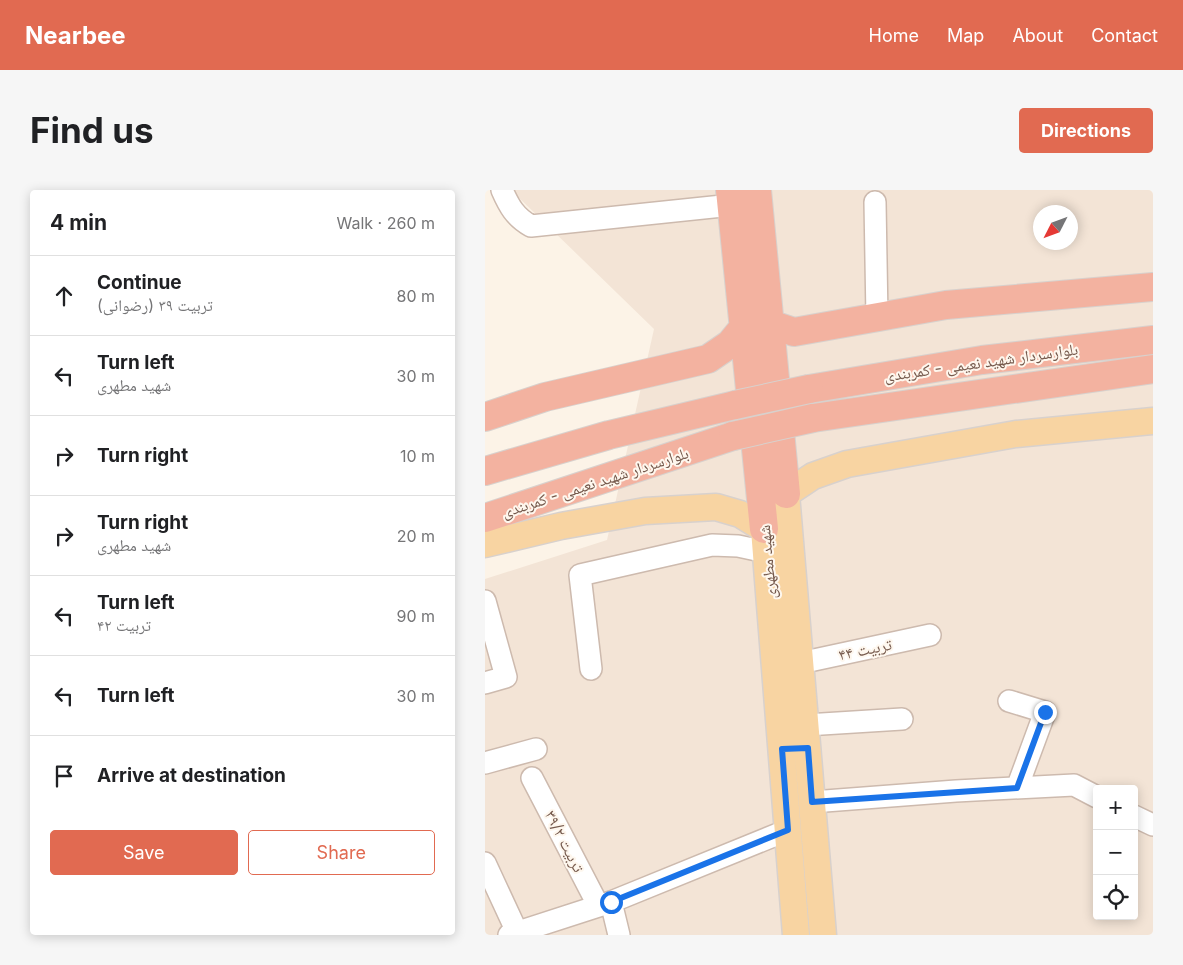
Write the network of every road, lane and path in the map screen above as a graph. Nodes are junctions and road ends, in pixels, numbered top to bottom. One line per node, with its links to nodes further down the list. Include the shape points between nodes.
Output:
1 (501, 190): 3 (street, via 519,219 531,226)
2 (757, 190): 7 (highway, شهید مطهری)
3 (731, 197): 7 (highway, شهید مطهری)
4 (875, 202): 6 (street)
5 (1153, 287): 6 (highway, via 946,305)
6 (877, 318): 7 (highway, via 794,332)
7 (757, 326): 10 (highway, via 708,359 545,397); 13 (highway, شهید مطهری); 15 (highway, شهید مطهری)
8 (1153, 340): 12 (highway, بلوارسردار شهید نعیمی - کمربندی, bridge, via 982,360 809,389 609,435)
9 (1153, 369): 14 (highway, بلوارسردار شهید نعیمی - کمربندی, bridge, via 813,418 733,436)
10 (485, 417)
11 (1153, 421): 13 (main road, via 1016,434 847,464 813,476)
12 (485, 471)
13 (786, 494): 19 (main road, شهید مطهری)
14 (485, 518)
15 (765, 541): 16 (main road, via 740,514 716,507 645,511); 20 (street, via 738,546 711,545 580,574); 26 (main road, شهید مطهری)
16 (485, 544)
17 (485, 601): 21 (street, via 506,677)
18 (931, 635): 19 (street, تربیت ۴۴)
19 (800, 662): 24 (main road, شهید مطهری)
20 (591, 669)
21 (485, 683)
22 (1009, 701): 29 (street, via 1045,712)
23 (902, 719): 24 (street)
24 (807, 737): 26 (main road); 31 (main road, شهید مطهری)
25 (535, 749): 27 (street)
26 (782, 749): 34 (main road, شهید مطهری)
27 (485, 763)
28 (532, 778): 36 (street, تربيت ۳۹/۲)
29 (1017, 788): 30 (street, via 1074,785); 31 (street)
30 (1093, 795)
31 (812, 802): 40 (main road, شهید مطهری)
32 (1138, 818): 33 (street)
33 (1153, 825)
34 (788, 830): 36 (street); 39 (main road, شهید مطهری)
35 (485, 863): 37 (street)
36 (604, 904): 37 (street); 38 (street, تربيت ۳۹/۲)
37 (522, 933)
38 (619, 935)
39 (796, 935)
40 (823, 935)

